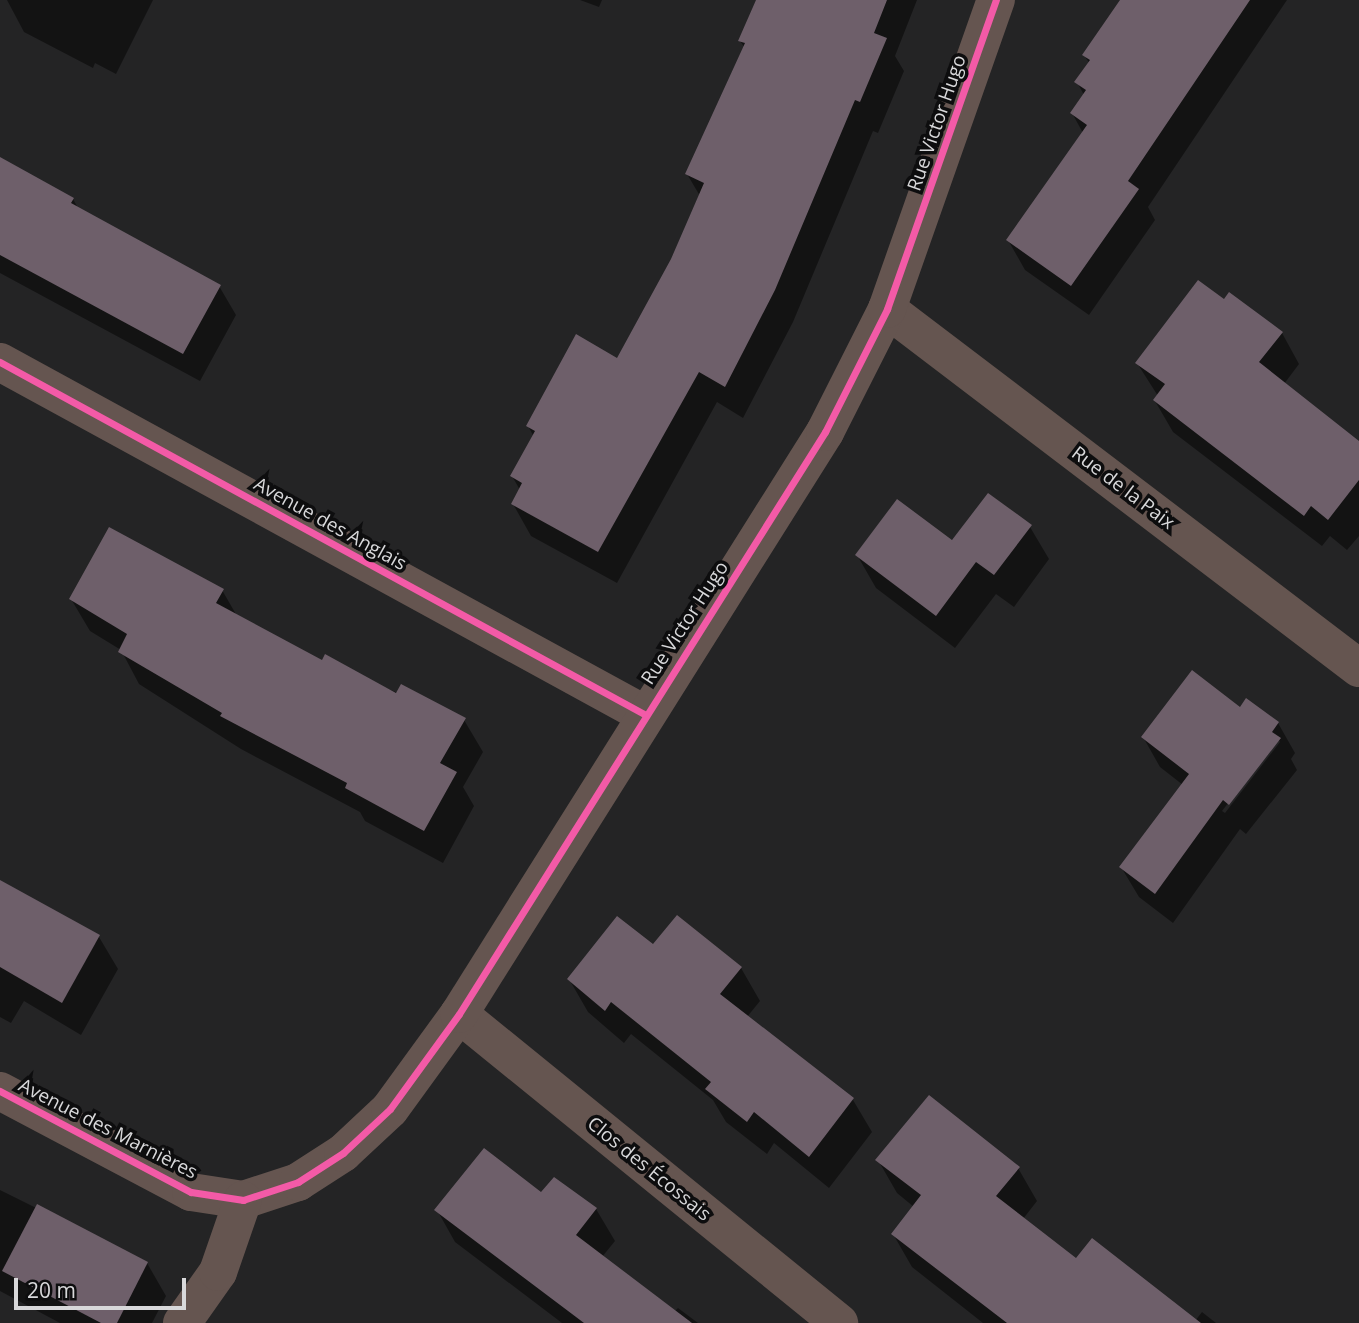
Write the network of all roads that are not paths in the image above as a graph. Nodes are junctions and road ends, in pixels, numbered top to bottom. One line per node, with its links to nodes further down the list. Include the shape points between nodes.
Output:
1 (996, 0): 2 (street, Rue Victor Hugo)
2 (887, 309): 4 (street, Rue de la Paix); 5 (street, Rue Victor Hugo, via 825,432)
3 (0, 362): 5 (street, Avenue des Anglais)
4 (1359, 667)
5 (644, 714): 6 (street, Rue Victor Hugo)
6 (459, 1014): 8 (street, Rue Victor Hugo, via 390,1110 343,1153 298,1182); 10 (street, Clos des Écossais)
7 (0, 1091): 8 (street, Avenue des Marnières, via 191,1192)
8 (243, 1200): 9 (street, via 218,1272)
9 (182, 1323)
10 (839, 1323)

